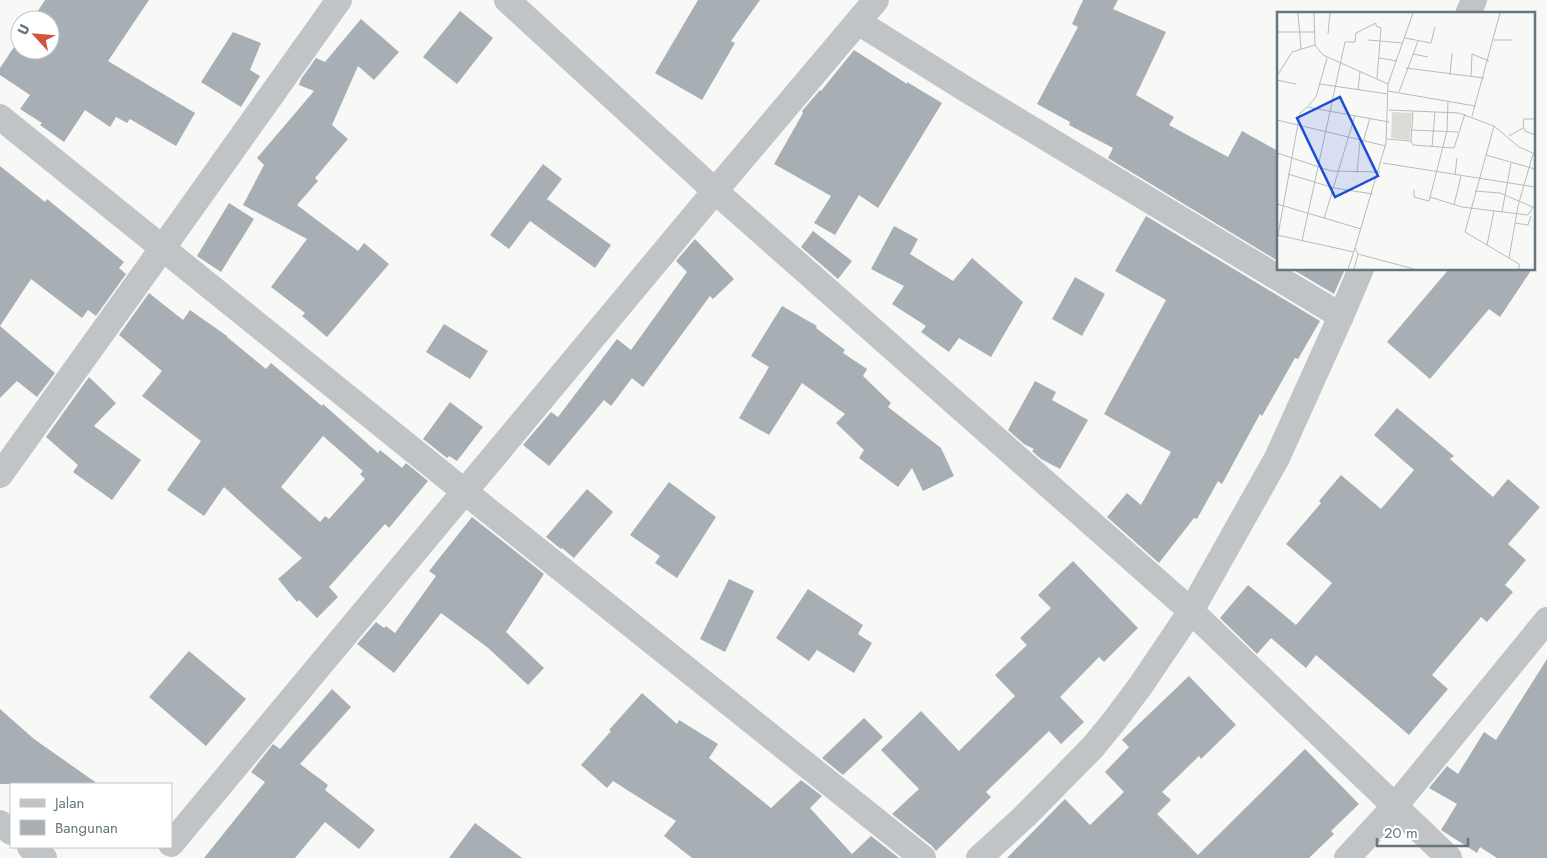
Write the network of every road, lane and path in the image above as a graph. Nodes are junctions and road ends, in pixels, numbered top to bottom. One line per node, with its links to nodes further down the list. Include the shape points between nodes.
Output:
1 (339, 0): 9 (street)
2 (507, 0): 8 (street)
3 (876, 0): 6 (street)
4 (1474, 0): 5 (street)
5 (1469, 12)
6 (858, 22): 8 (street); 11 (street)
7 (0, 117): 9 (street)
8 (715, 191): 13 (street); 14 (street)
9 (163, 249): 12 (street); 13 (street)
10 (1361, 270): 11 (street)
11 (1341, 316): 14 (street, via 1277,458)
12 (0, 475)
13 (465, 492): 19 (street); 24 (street)
14 (1191, 611): 16 (street); 25 (street, via 1136,692 1093,747)
15 (1547, 620): 16 (street)
16 (1395, 806): 26 (street); 27 (street)
17 (0, 823): 18 (street)
18 (10, 831)
19 (172, 843)
20 (31, 848): 22 (street)
21 (168, 848): 23 (street)
22 (44, 858)
23 (160, 858)
24 (923, 858)
25 (979, 858)
26 (1348, 858)
27 (1449, 858)

